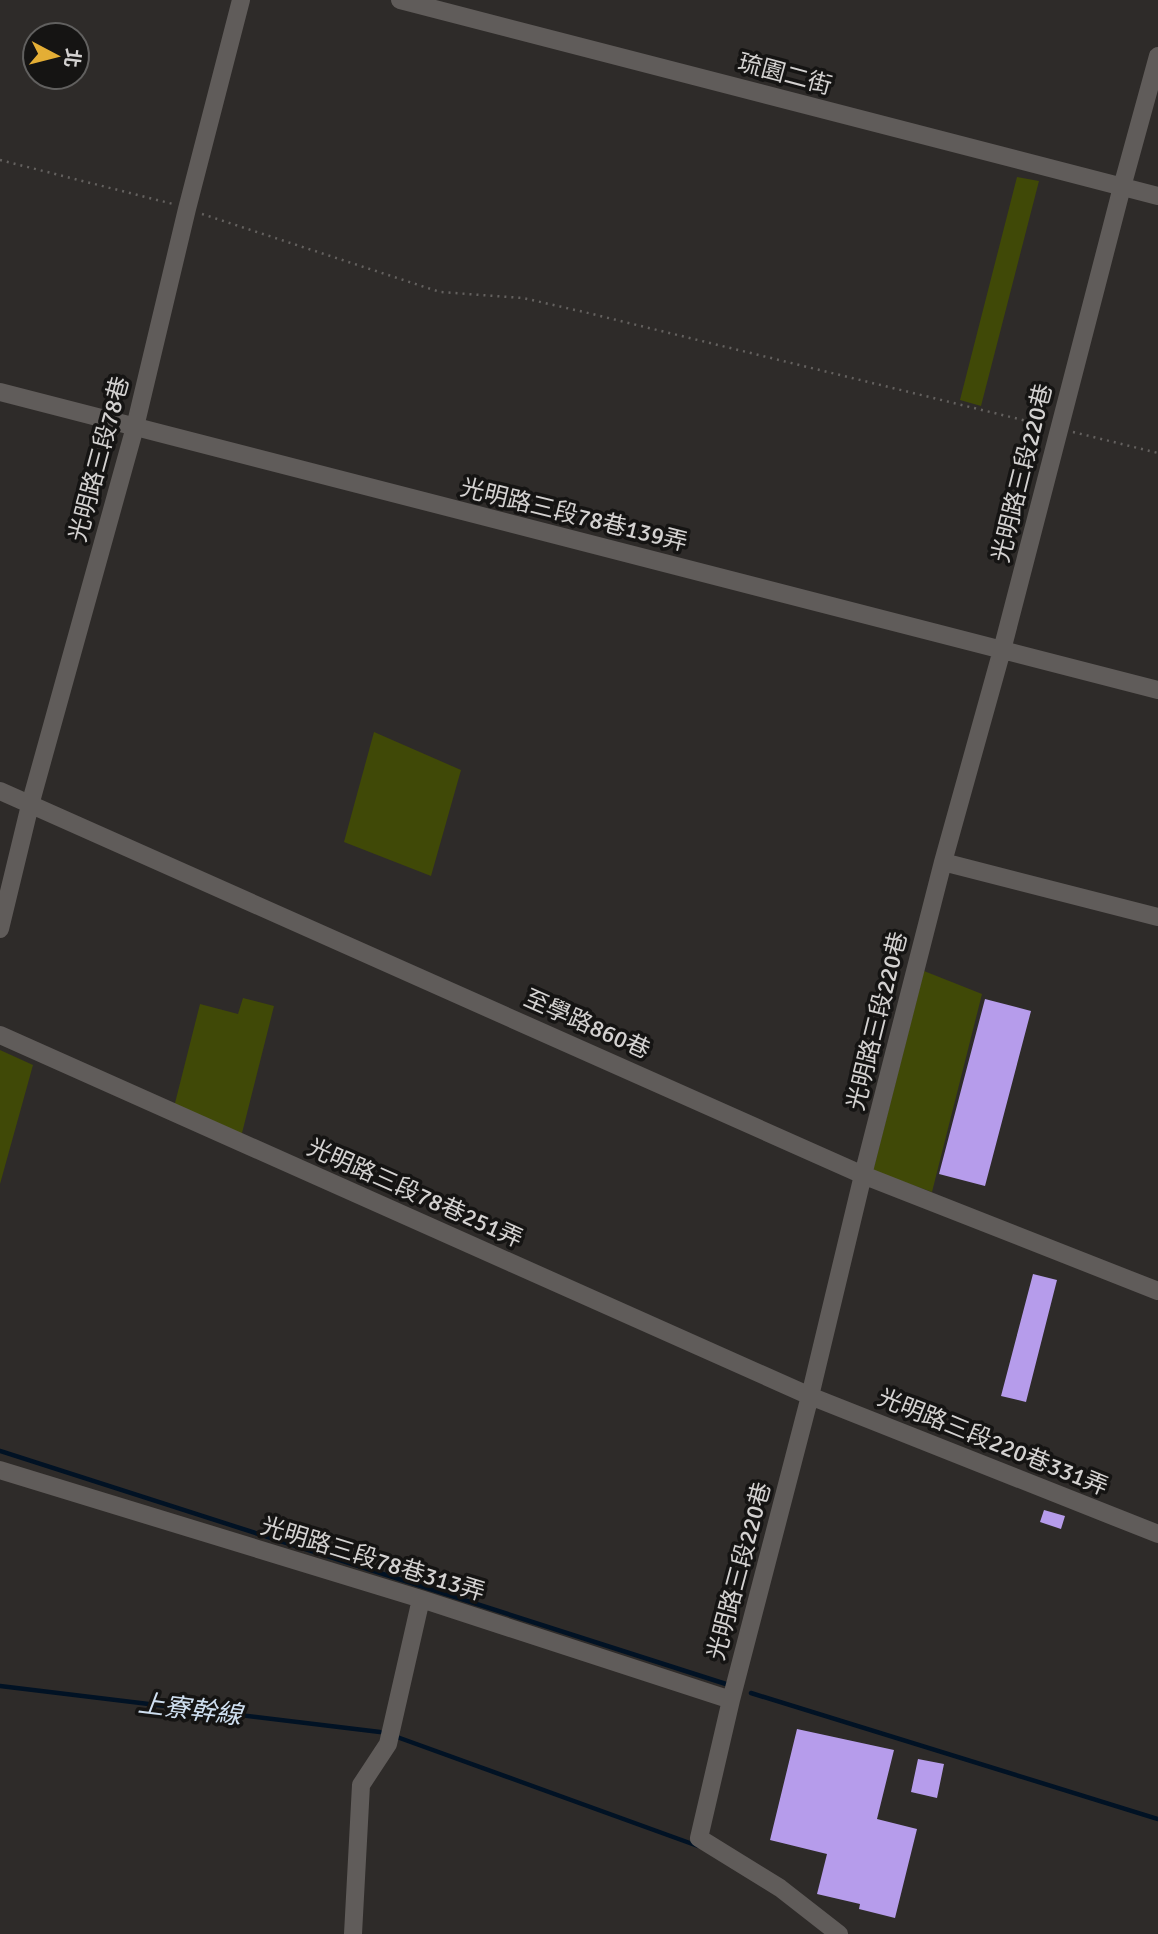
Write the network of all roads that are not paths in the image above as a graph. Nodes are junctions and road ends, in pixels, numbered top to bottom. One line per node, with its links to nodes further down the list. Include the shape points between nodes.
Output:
1 (241, 0): 7 (street, 光明路三段78巷)
2 (400, 0): 4 (street, 琉園二街)
3 (1158, 56): 4 (street, 光明路三段220巷)
4 (1122, 187): 5 (street, 琉園二街); 8 (street, 光明路三段220巷)
5 (1158, 197)
6 (0, 391): 7 (street, 光明路三段78巷139弄)
7 (135, 427): 8 (street, 光明路三段78巷139弄); 11 (street, 光明路三段78巷)
8 (1002, 650): 9 (street, 光明路三段78巷139弄); 12 (street, 光明路三段220巷)
9 (1158, 690)
10 (0, 791): 11 (street, 至學路860巷)
11 (30, 805): 14 (street, 光明路三段78巷); 16 (street, 至學路860巷)
12 (943, 862): 13 (street); 16 (street, 光明路三段220巷)
13 (1158, 917)
14 (0, 929)
15 (0, 1035): 18 (street, 光明路三段78巷251弄)
16 (863, 1175): 17 (street, 至學路860巷); 18 (street, 光明路三段220巷)
17 (1158, 1291)
18 (810, 1396): 20 (street, 光明路三段220巷331弄); 22 (street, 光明路三段220巷)
19 (0, 1469): 21 (street, 光明路三段78巷313弄)
20 (1158, 1534)
21 (421, 1599): 22 (street, 光明路三段78巷313弄); 23 (street, via 388,1744 361,1785)
22 (731, 1700): 24 (street, 光明路三段220巷, via 699,1838 780,1888)
23 (353, 1934)
24 (839, 1934)

